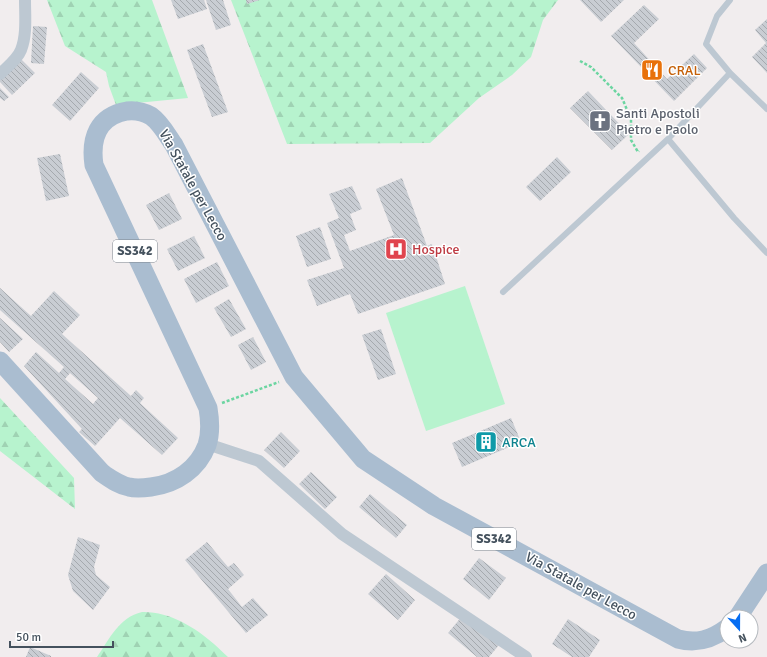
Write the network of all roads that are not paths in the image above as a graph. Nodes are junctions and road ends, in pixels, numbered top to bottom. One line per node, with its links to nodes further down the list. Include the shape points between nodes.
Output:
1 (25, 0): 4 (street, via 24,39 21,50)
2 (730, 0): 3 (lane, via 717,16 706,44)
3 (730, 73): 5 (lane); 6 (lane)
4 (0, 74)
5 (767, 109)
6 (668, 139): 7 (lane); 8 (lane)
7 (767, 253)
8 (503, 292)
9 (0, 361): 10 (main road, Via Statale per Lecco / SS342, via 102,474 118,483 131,488 143,488 161,486 179,479 192,469)
10 (207, 444): 13 (main road, Via Statale per Lecco / SS342, via 210,427 208,408 94,165 94,139 106,120 118,113 142,112 158,122 166,133 294,376 363,459 434,506 678,639 697,642); 14 (street, via 259,461 342,534)
11 (767, 573): 12 (main road)
12 (743, 609)
13 (719, 634)
14 (526, 657)

